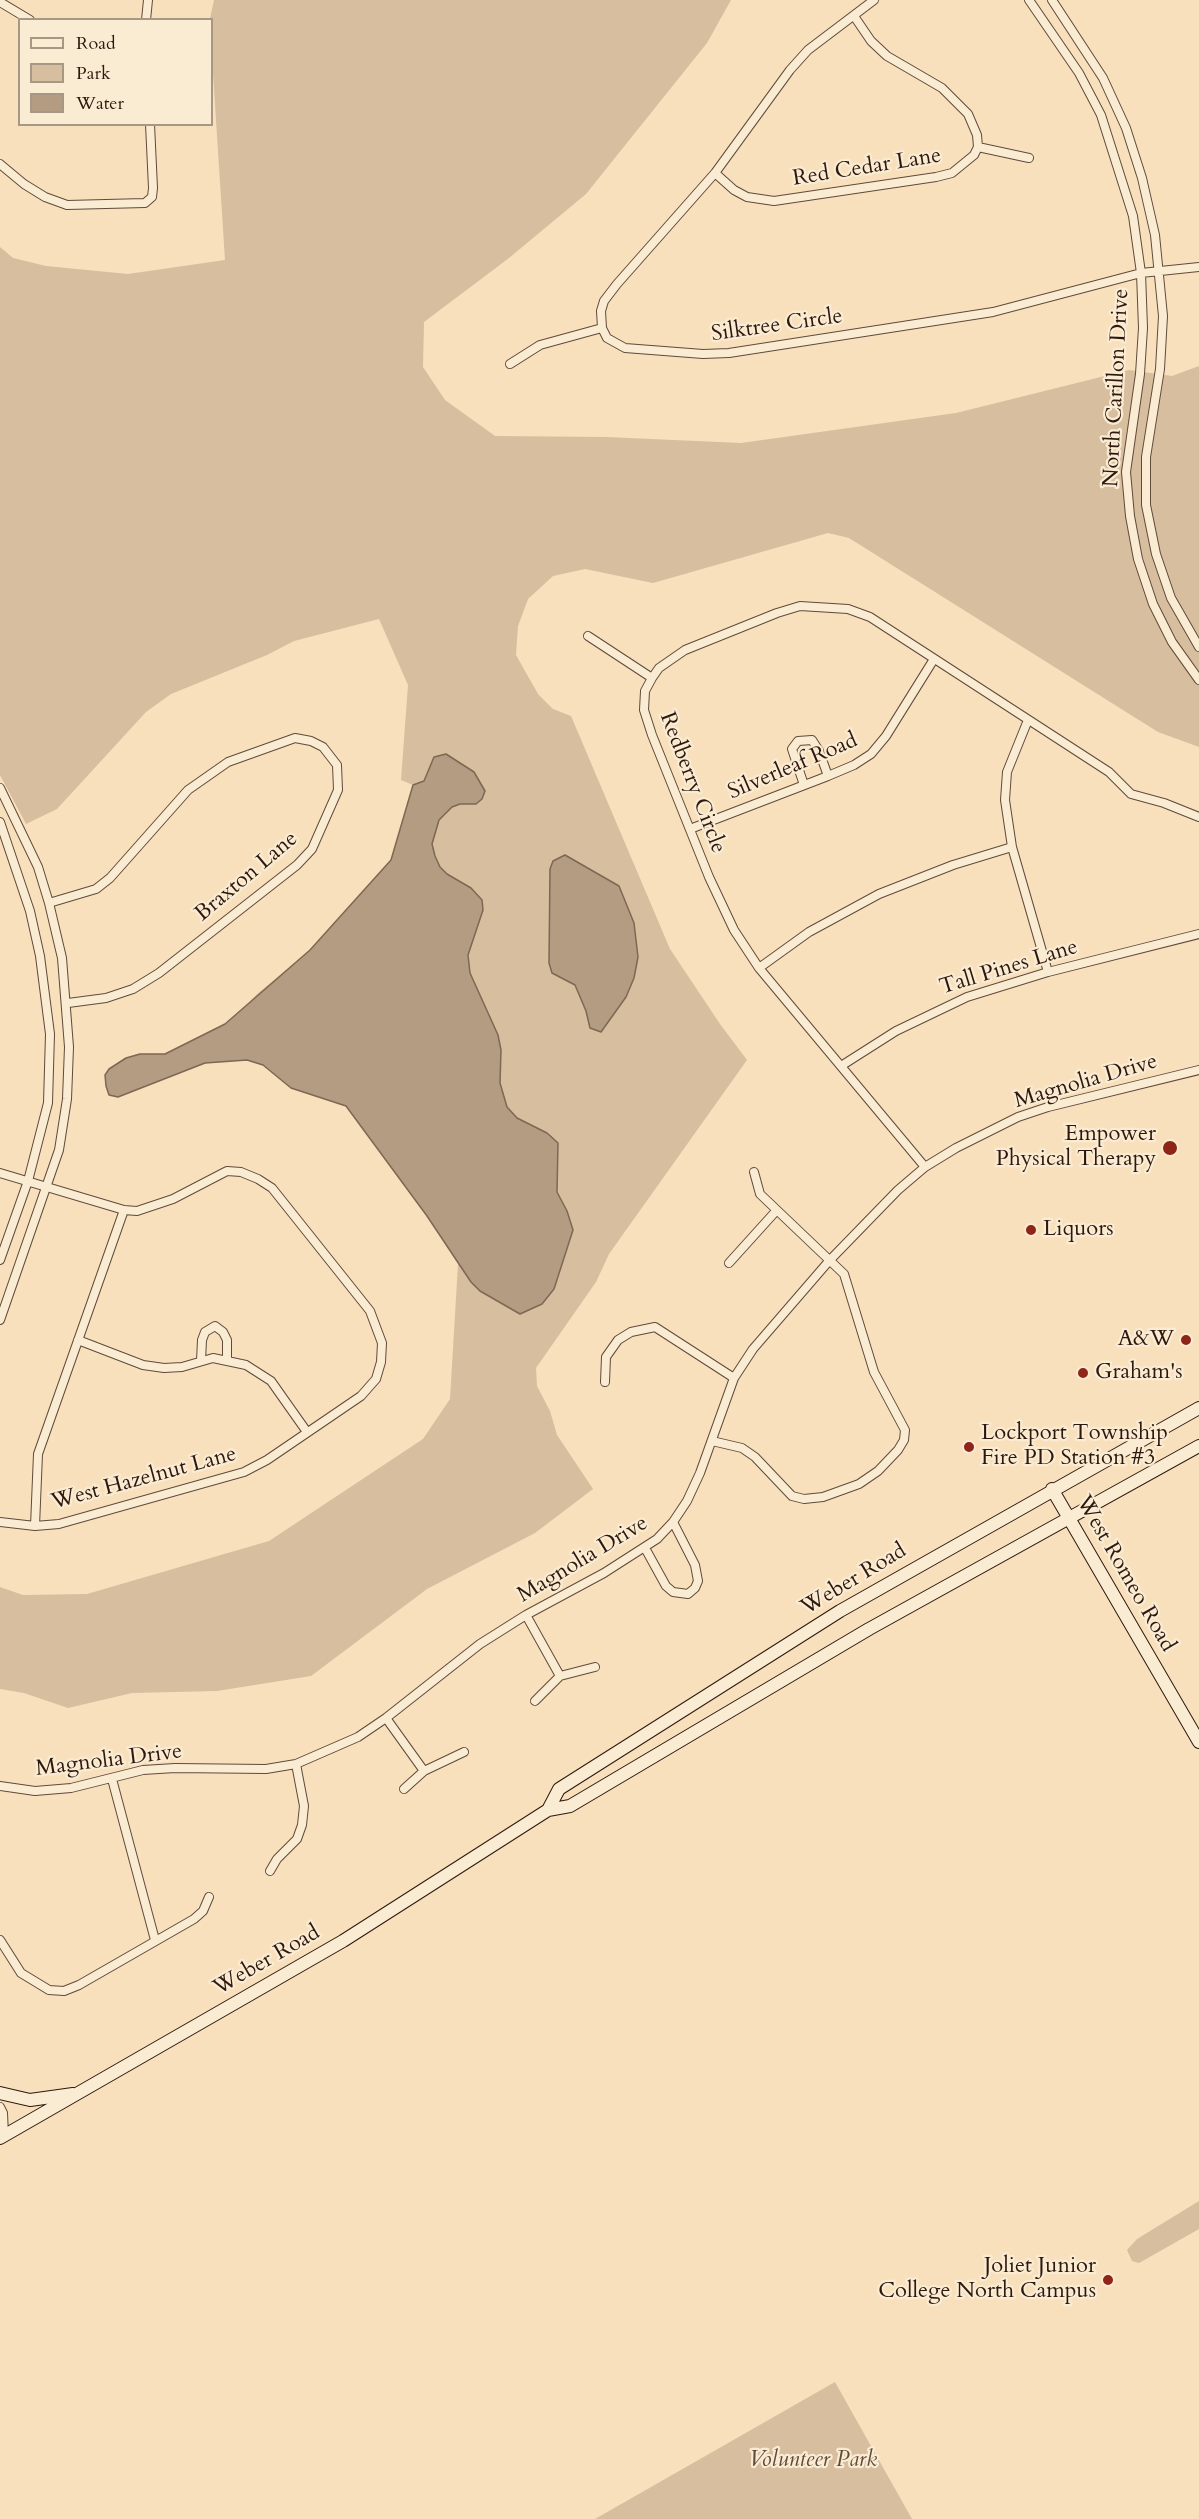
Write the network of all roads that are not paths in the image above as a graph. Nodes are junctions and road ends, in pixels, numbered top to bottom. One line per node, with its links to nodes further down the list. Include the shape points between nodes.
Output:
1 (148, 0): 8 (street)
2 (874, 0): 6 (street)
3 (1029, 0): 16 (street, North Carillon Drive, via 1079,73 1101,115 1133,216)
4 (1052, 0): 15 (street, North Carillon Drive, via 1103,78 1125,128 1142,178)
5 (0, 2): 7 (street)
6 (854, 16): 10 (street, via 887,56 942,88 968,114 978,135); 13 (street, via 808,50 790,70)
7 (27, 18)
8 (146, 18)
9 (150, 126): 12 (street, via 152,197 146,203 67,205 45,197)
10 (978, 147): 11 (street); 13 (street, Red Cedar Lane, via 967,163 952,173 774,201 747,197)
11 (1029, 158)
12 (0, 164)
13 (715, 173): 17 (street, via 604,301)
14 (1199, 267): 15 (street, Silktree Circle)
15 (1160, 272): 16 (street, Silktree Circle); 20 (street, North Carillon Drive, via 1160,369 1146,457 1146,505 1156,554 1171,598)
16 (1141, 273): 17 (street, Silktree Circle, via 993,312 729,353 625,348 607,338); 23 (street, North Carillon Drive, via 1140,374 1126,472 1130,516 1138,560 1153,604 1172,642)
17 (602, 328): 18 (street, via 540,345)
18 (510, 364)
19 (588, 636): 22 (street)
20 (1199, 647)
21 (934, 659): 22 (street, via 870,617 826,605 800,606 684,650); 24 (street); 25 (street, Silverleaf Road, via 871,754)
22 (652, 678): 30 (street, Redberry Circle, via 645,691 644,710)
23 (1199, 680)
24 (1028, 720): 28 (street, via 1109,772 1131,794); 31 (street, via 1007,772 1005,800)
25 (828, 776): 26 (street, Silverleaf Road); 26 (street, via 812,740 798,741 792,749)
26 (804, 785): 30 (street, Silverleaf Road)
27 (0, 789): 32 (street, via 38,867)
28 (1199, 817)
29 (0, 822): 42 (street, via 30,912 50,1034 48,1103)
30 (690, 829): 34 (street, Redberry Circle, via 734,930)
31 (1012, 847): 34 (street, via 879,894 809,932); 35 (street)
32 (49, 903): 36 (street); 36 (street, Braxton Lane, via 96,890 188,790 228,762 295,738 322,747 337,765 338,790 312,849 297,865 133,989 106,998)
33 (1199, 934): 35 (street, Tall Pines Lane)
34 (759, 968): 37 (street, Redberry Circle)
35 (1048, 972): 37 (street, Tall Pines Lane, via 994,987 933,1011)
36 (68, 1003): 43 (street, via 67,1099 59,1150)
37 (841, 1066): 39 (street, Redberry Circle)
38 (1199, 1070): 39 (street, Magnolia Drive, via 1018,1117)
39 (925, 1167): 47 (street, Magnolia Drive)
40 (754, 1172): 45 (street, via 760,1194)
41 (0, 1173): 42 (street, West Hazelnut Lane)
42 (28, 1181): 43 (street, West Hazelnut Lane); 46 (street)
43 (48, 1186): 44 (street, West Hazelnut Lane); 49 (street)
44 (124, 1210): 50 (street); 56 (street, West Hazelnut Lane, via 153,1207 227,1171 241,1172 272,1188 370,1311 382,1343 376,1379 362,1396)
45 (776, 1211): 47 (street); 48 (street)
46 (0, 1260)
47 (829, 1261): 53 (street, Magnolia Drive, via 772,1324); 57 (street, via 844,1274 874,1372 905,1430 898,1450 859,1484 823,1497 804,1499 792,1496 742,1448)
48 (729, 1263)
49 (0, 1320)
50 (78, 1340): 52 (street, via 143,1365 182,1367); 63 (street, via 38,1454)
51 (227, 1359): 52 (street); 52 (street, via 227,1340 215,1326 205,1332); 56 (street, via 261,1373 271,1382)
52 (201, 1361)
53 (734, 1378): 54 (street, via 655,1327 631,1332 618,1340 606,1357); 57 (street, Magnolia Drive)
54 (605, 1382)
55 (1199, 1408): 59 (main road, Weber Road)
56 (307, 1432): 63 (street, West Hazelnut Lane, via 244,1472 59,1524)
57 (712, 1441): 62 (street, Magnolia Drive, via 691,1492)
58 (1199, 1446): 60 (main road, Weber Road)
59 (1052, 1489): 60 (main road, West Romeo Road); 77 (main road, Weber Road, via 840,1611 559,1789)
60 (1070, 1520): 70 (main road, West Romeo Road); 77 (main road, Weber Road, via 869,1629 570,1806)
61 (0, 1522): 63 (street, West Hazelnut Lane)
62 (673, 1522): 64 (street, Magnolia Drive); 64 (street, via 695,1565 695,1588 688,1594 673,1592)
63 (35, 1526)
64 (645, 1548): 65 (street, Magnolia Drive)
65 (526, 1615): 67 (street); 69 (street, Magnolia Drive, via 480,1644)
66 (595, 1667): 67 (street)
67 (560, 1676): 68 (street)
68 (535, 1701)
69 (386, 1718): 72 (street, Magnolia Drive, via 358,1737); 73 (street)
70 (1199, 1742)
71 (464, 1752): 73 (street)
72 (296, 1764): 74 (street, Magnolia Drive, via 266,1769 143,1770); 78 (street, via 304,1806 302,1825 297,1839)
73 (424, 1771): 76 (street)
74 (112, 1779): 75 (street, Magnolia Drive, via 35,1791); 81 (street)
75 (0, 1786)
76 (404, 1789)
77 (548, 1810): 83 (main road, Weber Road, via 343,1941)
78 (270, 1871)
79 (209, 1897): 81 (street, via 194,1919)
80 (0, 1940): 81 (street, via 21,1973 49,1990 64,1991)
81 (154, 1940)
82 (0, 2093): 83 (main road, via 30,2100)
83 (80, 2093): 85 (main road, Weber Road)
84 (0, 2107): 85 (street)
85 (1, 2135)

